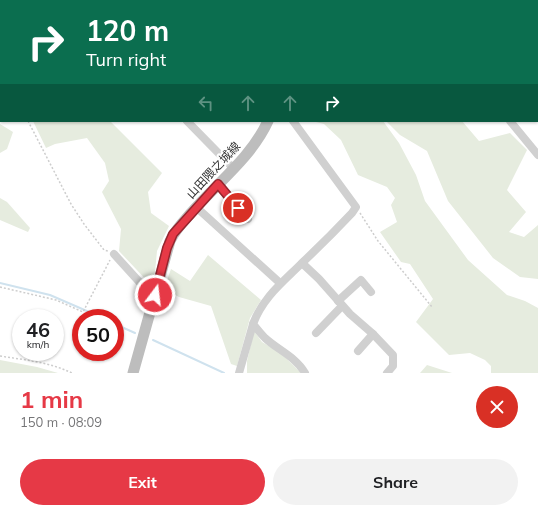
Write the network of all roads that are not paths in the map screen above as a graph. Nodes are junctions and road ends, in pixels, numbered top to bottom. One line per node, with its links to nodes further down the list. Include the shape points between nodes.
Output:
1 (187, 122): 6 (street)
2 (268, 122): 6 (main road, 山田隈之城線, via 253,147)
3 (294, 122): 11 (street, via 356,207)
4 (511, 122): 5 (street)
5 (538, 155)
6 (234, 169): 7 (main road, 山田隈之城線)
7 (218, 184): 8 (main road, 山田隈之城線); 9 (street)
8 (196, 207): 12 (street); 14 (main road, 山田隈之城線, via 170,240)
9 (248, 219)
10 (114, 254): 14 (street, via 143,286)
11 (302, 263): 12 (street); 15 (street)
12 (280, 284): 16 (street, via 258,311)
13 (371, 292): 15 (street, via 361,280)
14 (155, 295): 20 (main road, 山田隈之城線)
15 (340, 303): 17 (street); 18 (street)
16 (253, 324): 21 (street); 22 (street, via 266,339 302,367)
17 (316, 332)
18 (373, 334): 19 (street); 23 (street, via 393,355 393,366)
19 (358, 351)
20 (133, 373)
21 (239, 373)
22 (305, 373)
23 (387, 373)

